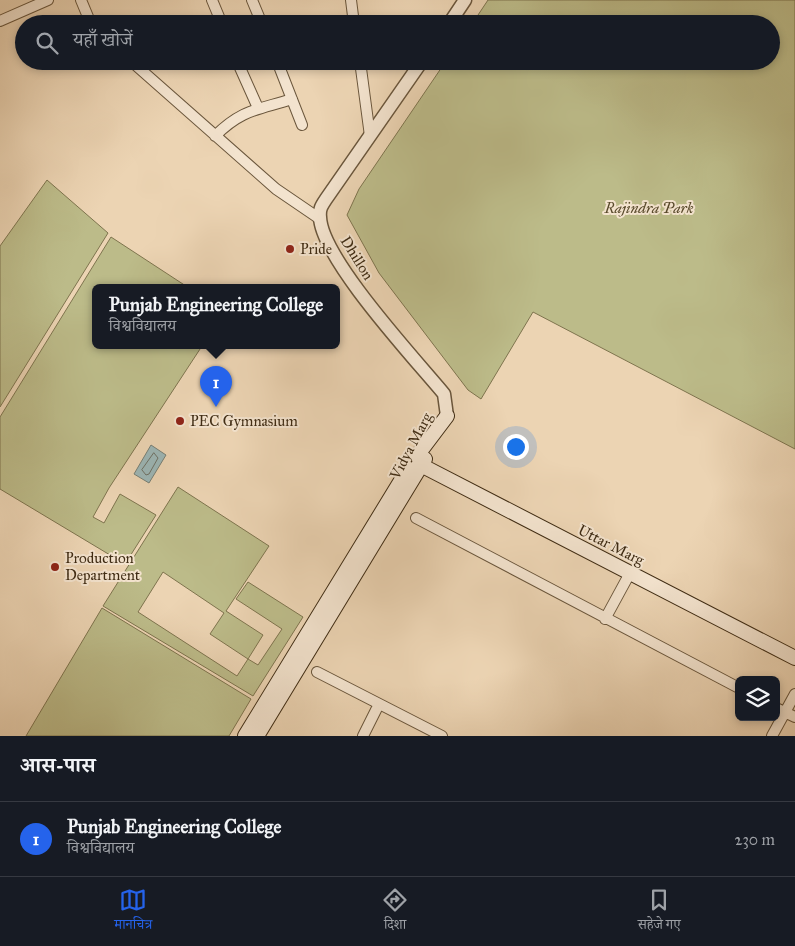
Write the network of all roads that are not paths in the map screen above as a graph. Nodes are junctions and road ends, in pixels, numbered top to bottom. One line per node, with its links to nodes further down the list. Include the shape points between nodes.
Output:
1 (48, 0): 12 (street)
2 (82, 0): 7 (street)
3 (212, 0): 8 (street)
4 (252, 0): 9 (street)
5 (351, 0): 10 (street)
6 (465, 0): 11 (street)
7 (88, 15)
8 (218, 15)
9 (258, 15)
10 (353, 15)
11 (455, 15)
12 (0, 21)
13 (141, 70): 21 (street)
14 (241, 70): 19 (street)
15 (281, 70): 18 (street)
16 (361, 70): 22 (street)
17 (416, 70): 22 (street)
18 (292, 99): 19 (street); 20 (street)
19 (258, 108): 21 (street, via 234,119)
20 (302, 125)
21 (215, 136): 23 (street, via 276,189)
22 (370, 136): 23 (street, via 326,199 320,209)
23 (320, 219): 24 (street, Dhillon, via 333,254 359,291 444,394)
24 (447, 416): 25 (main road, Vidya Marg)
25 (417, 463): 27 (main road, Uttar Marg); 35 (main road, Vidya Marg); 36 (main road, Vidya Marg)
26 (416, 518): 28 (street)
27 (630, 573): 28 (street); 29 (main road, Uttar Marg)
28 (605, 619): 31 (street)
29 (795, 658)
30 (317, 672): 33 (street)
31 (735, 686)
32 (795, 694): 34 (street)
33 (379, 704): 37 (street); 38 (street)
34 (786, 712): 39 (street)
35 (244, 736)
36 (257, 736)
37 (363, 736)
38 (442, 736)
39 (772, 736)

